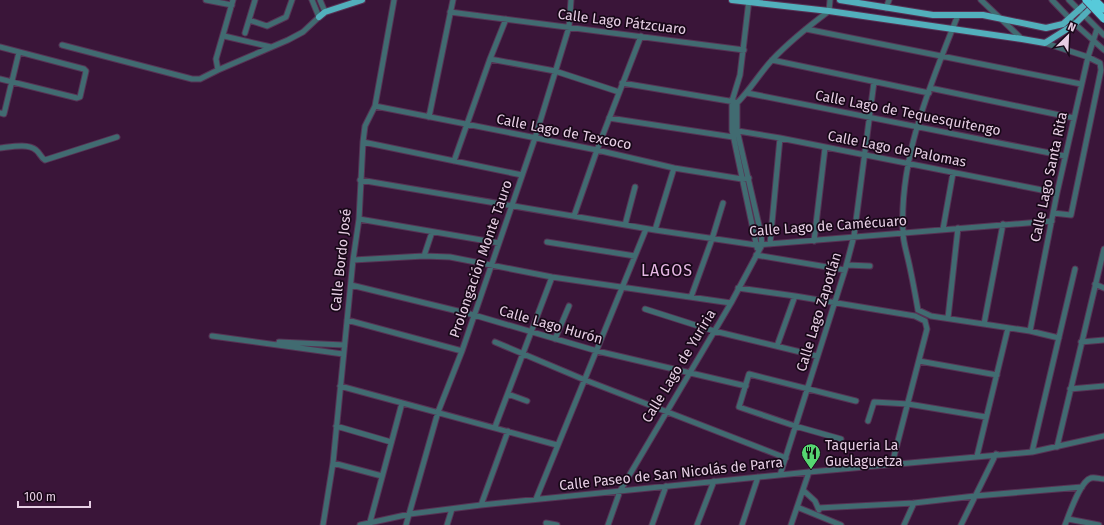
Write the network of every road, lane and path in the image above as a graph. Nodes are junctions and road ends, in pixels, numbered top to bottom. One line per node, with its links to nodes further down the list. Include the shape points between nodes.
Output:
1 (206, 0): 22 (street)
2 (255, 0): 36 (street)
3 (292, 0): 36 (street, via 286,17 267,26)
4 (312, 0): 31 (street)
5 (320, 0): 27 (street)
6 (362, 0): 23 (main road)
7 (394, 0): 70 (street, Calle Bordo José)
8 (453, 0): 28 (street)
9 (572, 0): 38 (street, Prolongación Monte Tauro)
10 (732, 0): 21 (main road)
11 (830, 0): 26 (street)
12 (840, 0): 24 (main road)
13 (889, 0): 24 (street)
14 (981, 0): 33 (street)
15 (1052, 0): 34 (street)
16 (1069, 0): 29 (street)
17 (1086, 0): 35 (highway, bridge)
18 (1090, 0): 29 (main road)
19 (1095, 0): 25 (highway, bridge)
20 (1099, 0): 29 (main road)
21 (749, 1): 26 (main road); 52 (street)
22 (232, 3): 44 (street)
23 (343, 3): 27 (main road)
24 (886, 8): 30 (main road, via 933,15)
25 (1104, 9)
26 (829, 11): 39 (main road); 41 (street)
27 (325, 12): 31 (main road)
28 (450, 12): 32 (street, Calle Lago Pátzcuaro); 72 (street)
29 (1081, 13): 34 (main road); 37 (main road); 40 (street)
30 (958, 15): 33 (main road, via 975,14); 39 (street)
31 (319, 17): 51 (street, via 302,32)
32 (506, 19): 38 (street, Calle Lago Pátzcuaro); 57 (street)
33 (1002, 19): 34 (main road, via 1046,28 1063,24); 46 (street)
34 (1069, 19): 37 (street)
35 (1104, 19)
36 (249, 20): 42 (street)
37 (1074, 24): 47 (street); 48 (main road)
38 (569, 27): 45 (street, Calle Lago Pátzcuaro); 60 (street, Prolongación Monte Tauro)
39 (952, 28): 46 (main road); 55 (street)
40 (1097, 28): 43 (street); 47 (street, Calle Lago Santa Rita)
41 (806, 29): 55 (street); 58 (street)
42 (245, 33)
43 (1104, 35)
44 (224, 36): 51 (street); 59 (street, via 216,59)
45 (641, 36): 52 (street, Calle Lago Pátzcuaro); 64 (street)
46 (1022, 38): 48 (main road)
47 (1093, 40): 53 (street); 56 (street, Calle Lago Santa Rita)
48 (1045, 44): 56 (street)
49 (62, 45): 59 (street, via 192,79)
50 (0, 47): 54 (street)
51 (271, 47): 59 (street)
52 (744, 50): 69 (street)
53 (1104, 50)
54 (19, 52): 62 (street); 62 (street, via 84,69 86,71 80,97)
55 (942, 56): 65 (street); 66 (street)
56 (1088, 57): 65 (street, Calle Lago Santa Rita); 101 (street, via 1100,63 1102,70 1071,215)
57 (490, 59): 60 (street); 76 (street)
58 (772, 60): 63 (street); 68 (street)
59 (218, 70)
60 (556, 71): 67 (street); 81 (street, Prolongación Monte Tauro)
61 (0, 79): 62 (street)
62 (12, 82): 71 (street)
63 (874, 82): 66 (street); 74 (street, Calle Lago Zapotlán)
64 (622, 83): 67 (street); 69 (street)
65 (1081, 84): 75 (street, Calle Lago Santa Rita)
66 (929, 91): 75 (street); 77 (street)
67 (619, 92): 73 (street)
68 (747, 93): 69 (street); 74 (street, Calle Lago de Tequesquitengo)
69 (735, 102): 78 (street)
70 (375, 106): 72 (street, Calle Lago de Texcoco); 83 (street, Calle Bordo José, via 365,126)
71 (2, 114)
72 (429, 117): 76 (street, Calle Lago de Texcoco)
73 (609, 118): 80 (street); 86 (street)
74 (869, 118): 77 (street, Calle Lago de Tequesquitengo); 87 (street, Calle Lago Zapotlán)
75 (1074, 118): 88 (street, Calle Lago Santa Rita)
76 (466, 125): 81 (street, Calle Lago de Texcoco); 89 (street)
77 (918, 127): 88 (street, Calle Lago de Tequesquitengo); 90 (street)
78 (735, 130): 80 (street); 82 (street, Calle Lago de Palomas); 94 (street)
79 (117, 137): 84 (street, via 45,160 37,150 30,147)
80 (733, 137): 95 (street)
81 (535, 138): 86 (street, Calle Lago de Texcoco); 93 (street, Prolongación Monte Tauro)
82 (780, 138): 85 (street, Calle Lago de Palomas); 118 (street)
83 (363, 142): 89 (street); 96 (street, Calle Bordo José)
84 (0, 148)
85 (825, 148): 87 (street, Calle Lago de Palomas); 115 (street)
86 (597, 150): 91 (street, Calle Lago de Texcoco); 102 (street)
87 (864, 155): 90 (street, Calle Lago de Palomas); 113 (street, Calle Lago Zapotlán)
88 (1065, 156): 98 (street, Calle Lago Santa Rita)
89 (454, 161): 93 (street)
90 (909, 164): 92 (street, Calle Lago de Palomas); 112 (street, via 903,200)
91 (674, 168): 95 (street, Calle Lago de Texcoco); 110 (street)
92 (953, 173): 98 (street, Calle Lago de Palomas); 109 (street)
93 (522, 175): 100 (street, Prolongación Monte Tauro)
94 (749, 178): 95 (street, Calle Lago de Texcoco); 119 (street)
95 (742, 179): 119 (street)
96 (360, 180): 100 (street, Calle Lago de Camécuaro); 103 (street, Calle Bordo José)
97 (634, 187): 106 (street)
98 (1057, 193): 101 (street, Calle Lago Santa Rita)
99 (723, 203): 114 (street)
100 (511, 207): 102 (street, Calle Lago de Camécuaro); 117 (street, Prolongación Monte Tauro)
101 (1053, 213): 104 (street, Calle Lago Santa Rita)
102 (574, 216): 106 (street, Calle Lago de Camécuaro)
103 (358, 219): 111 (street); 124 (street, Calle Bordo José)
104 (1052, 221): 105 (street, Calle Lago de Camécuaro); 152 (street, Calle Lago Santa Rita)
105 (1003, 224): 107 (street, Calle Lago de Camécuaro); 149 (street)
106 (625, 225): 108 (street, Calle Lago de Camécuaro)
107 (958, 228): 109 (street, Calle Lago de Camécuaro); 146 (street)
108 (646, 229): 110 (street, Calle Lago de Camécuaro); 123 (street)
109 (943, 229): 112 (street, Calle Lago de Camécuaro)
110 (655, 230): 114 (street, Calle Lago de Camécuaro)
111 (432, 232): 117 (street); 122 (street)
112 (903, 233): 113 (street, Calle Lago de Camécuaro); 142 (street)
113 (854, 236): 115 (street, Calle Lago de Camécuaro); 127 (street, Calle Lago Zapotlán)
114 (712, 239): 119 (street, Calle Lago de Camécuaro); 136 (street)
115 (814, 241): 118 (street, Calle Lago de Camécuaro)
116 (547, 242): 123 (street)
117 (499, 243): 125 (street, Prolongación Monte Tauro)
118 (770, 244): 119 (street, Calle Lago de Camécuaro)
119 (759, 245): 121 (street)
120 (1104, 248): 129 (street)
121 (757, 254): 127 (street); 134 (street, Calle Lago de Yuriria)
122 (424, 256): 124 (street); 125 (street, via 450,257)
123 (635, 256): 133 (street)
124 (353, 260): 132 (street, Calle Bordo José)
125 (491, 266): 130 (street); 143 (street, Prolongación Monte Tauro)
126 (870, 266): 127 (street)
127 (846, 268): 138 (street, Calle Lago Zapotlán)
128 (1075, 269): 155 (street)
129 (1102, 270): 131 (street)
130 (552, 277): 133 (street); 153 (street)
131 (1096, 284): 135 (street); 159 (street)
132 (351, 285): 143 (street, Calle Lago Hurón); 147 (street, Calle Bordo José)
133 (621, 287): 136 (street); 164 (street)
134 (738, 288): 137 (street); 139 (street, Calle Lago de Yuriria)
135 (1104, 288)
136 (691, 296): 139 (street)
137 (795, 296): 138 (street); 162 (street)
138 (834, 302): 144 (street); 167 (street, Calle Lago Zapotlán)
139 (731, 303): 151 (street, Calle Lago de Yuriria)
140 (569, 306): 156 (street)
141 (645, 309): 151 (street)
142 (918, 310): 144 (street); 145 (street)
143 (474, 315): 153 (street, Calle Lago Hurón); 163 (street, Prolongación Monte Tauro)
144 (915, 316): 148 (street)
145 (932, 316): 146 (street); 148 (street)
146 (948, 318): 149 (street)
147 (347, 320): 161 (street, Calle Bordo José); 163 (street)
148 (925, 321): 168 (street, via 927,329)
149 (984, 324): 150 (street)
150 (1008, 328): 152 (street); 170 (street)
151 (714, 331): 162 (street); 169 (street, Calle Lago de Yuriria)
152 (1030, 331): 155 (street)
153 (531, 332): 156 (street, Calle Lago Hurón); 166 (street)
154 (212, 336): 160 (street)
155 (1059, 338): 195 (street)
156 (555, 339): 164 (street, Calle Lago Hurón)
157 (1104, 340): 159 (street)
158 (495, 342): 166 (street)
159 (1081, 342): 176 (street)
160 (268, 343): 161 (street); 165 (street)
161 (344, 345): 165 (street, Calle Bordo José)
162 (777, 346): 167 (street)
163 (462, 350): 182 (street, Prolongación Monte Tauro)
164 (597, 350): 169 (street, Calle Lago Hurón); 171 (street)
165 (343, 354): 172 (street, Calle Bordo José)
166 (523, 354): 171 (street); 177 (street)
167 (817, 356): 175 (street, Calle Lago Zapotlán)
168 (919, 361): 170 (street); 181 (street)
169 (690, 372): 173 (street, Calle Lago Hurón); 183 (street, Calle Lago de Yuriria)
170 (997, 375): 184 (street)
171 (585, 380): 183 (street); 193 (street)
172 (340, 386): 180 (street); 186 (street, Calle Bordo José)
173 (746, 386): 175 (street, via 749,374); 187 (street, via 739,407)
174 (1104, 386): 176 (street)
175 (807, 388): 179 (street); 187 (street, Calle Lago Zapotlán)
176 (1070, 389): 194 (street)
177 (508, 394): 178 (street); 188 (street)
178 (526, 401)
179 (856, 401)
180 (402, 403): 182 (street); 192 (street)
181 (908, 404): 184 (street); 185 (street, via 874,402); 200 (street)
182 (438, 412): 188 (street); 218 (street, Prolongación Monte Tauro)
183 (666, 412): 198 (street); 210 (street, Calle Lago de Yuriria)
184 (986, 418): 197 (street)
185 (868, 422)
186 (336, 426): 192 (street); 199 (street, Calle Bordo José)
187 (796, 426): 191 (street); 198 (street, Calle Lago Zapotlán)
188 (496, 427): 189 (street)
189 (508, 431): 193 (street); 214 (street)
190 (1104, 436): 194 (street, Calle Paseo de San Nicolás de Parra)
191 (841, 439)
192 (391, 442): 203 (street)
193 (558, 445): 212 (street)
194 (1057, 447): 195 (street, Calle Paseo de San Nicolás de Parra)
195 (1032, 452): 196 (street, Calle Paseo de San Nicolás de Parra)
196 (996, 454): 197 (street, Calle Paseo de San Nicolás de Parra); 211 (street)
197 (977, 456): 200 (street, Calle Paseo de San Nicolás de Parra)
198 (786, 458): 202 (street, Calle Lago Zapotlán)
199 (333, 463): 203 (street); 223 (street, Calle Bordo José)
200 (892, 464): 201 (street, Calle Paseo de San Nicolás de Parra)
201 (809, 472): 202 (street, Calle Paseo de San Nicolás de Parra); 209 (street)
202 (780, 474): 204 (street, Calle Paseo de San Nicolás de Parra)
203 (382, 476): 221 (street)
204 (758, 477): 206 (street, Calle Paseo de San Nicolás de Parra); 231 (street)
205 (1104, 479): 208 (street, via 1086,480)
206 (714, 481): 207 (street, Calle Paseo de San Nicolás de Parra); 230 (street)
207 (666, 486): 210 (street, Calle Paseo de San Nicolás de Parra); 229 (street)
208 (1082, 487): 211 (street); 220 (street)
209 (803, 490): 215 (street); 216 (street, via 815,501)
210 (620, 491): 212 (street, Calle Paseo de San Nicolás de Parra); 228 (street, Calle Lago de Yuriria)
211 (975, 496): 213 (street); 235 (street)
212 (536, 500): 214 (street, Calle Paseo de San Nicolás de Parra)
213 (914, 503): 216 (street); 234 (street)
214 (481, 505): 217 (street, Calle Paseo de San Nicolás de Parra)
215 (797, 507): 219 (street); 232 (street)
216 (818, 508): 219 (street)
217 (452, 509): 218 (street, Calle Paseo de San Nicolás de Parra); 226 (street)
218 (410, 514): 221 (street, Calle Paseo de San Nicolás de Parra); 225 (street, Prolongación Monte Tauro)
219 (821, 517): 233 (street)
220 (1068, 519): 236 (street); 237 (street)
221 (370, 522): 224 (street, Calle Paseo de San Nicolás de Parra)
222 (546, 522): 227 (street)
223 (323, 525)
224 (360, 525)
225 (406, 525)
226 (447, 525)
227 (557, 525)
228 (608, 525)
229 (652, 525)
230 (697, 525)
231 (742, 525)
232 (791, 525)
233 (841, 525)
234 (904, 525)
235 (961, 525)
236 (1065, 525)
237 (1099, 525)

